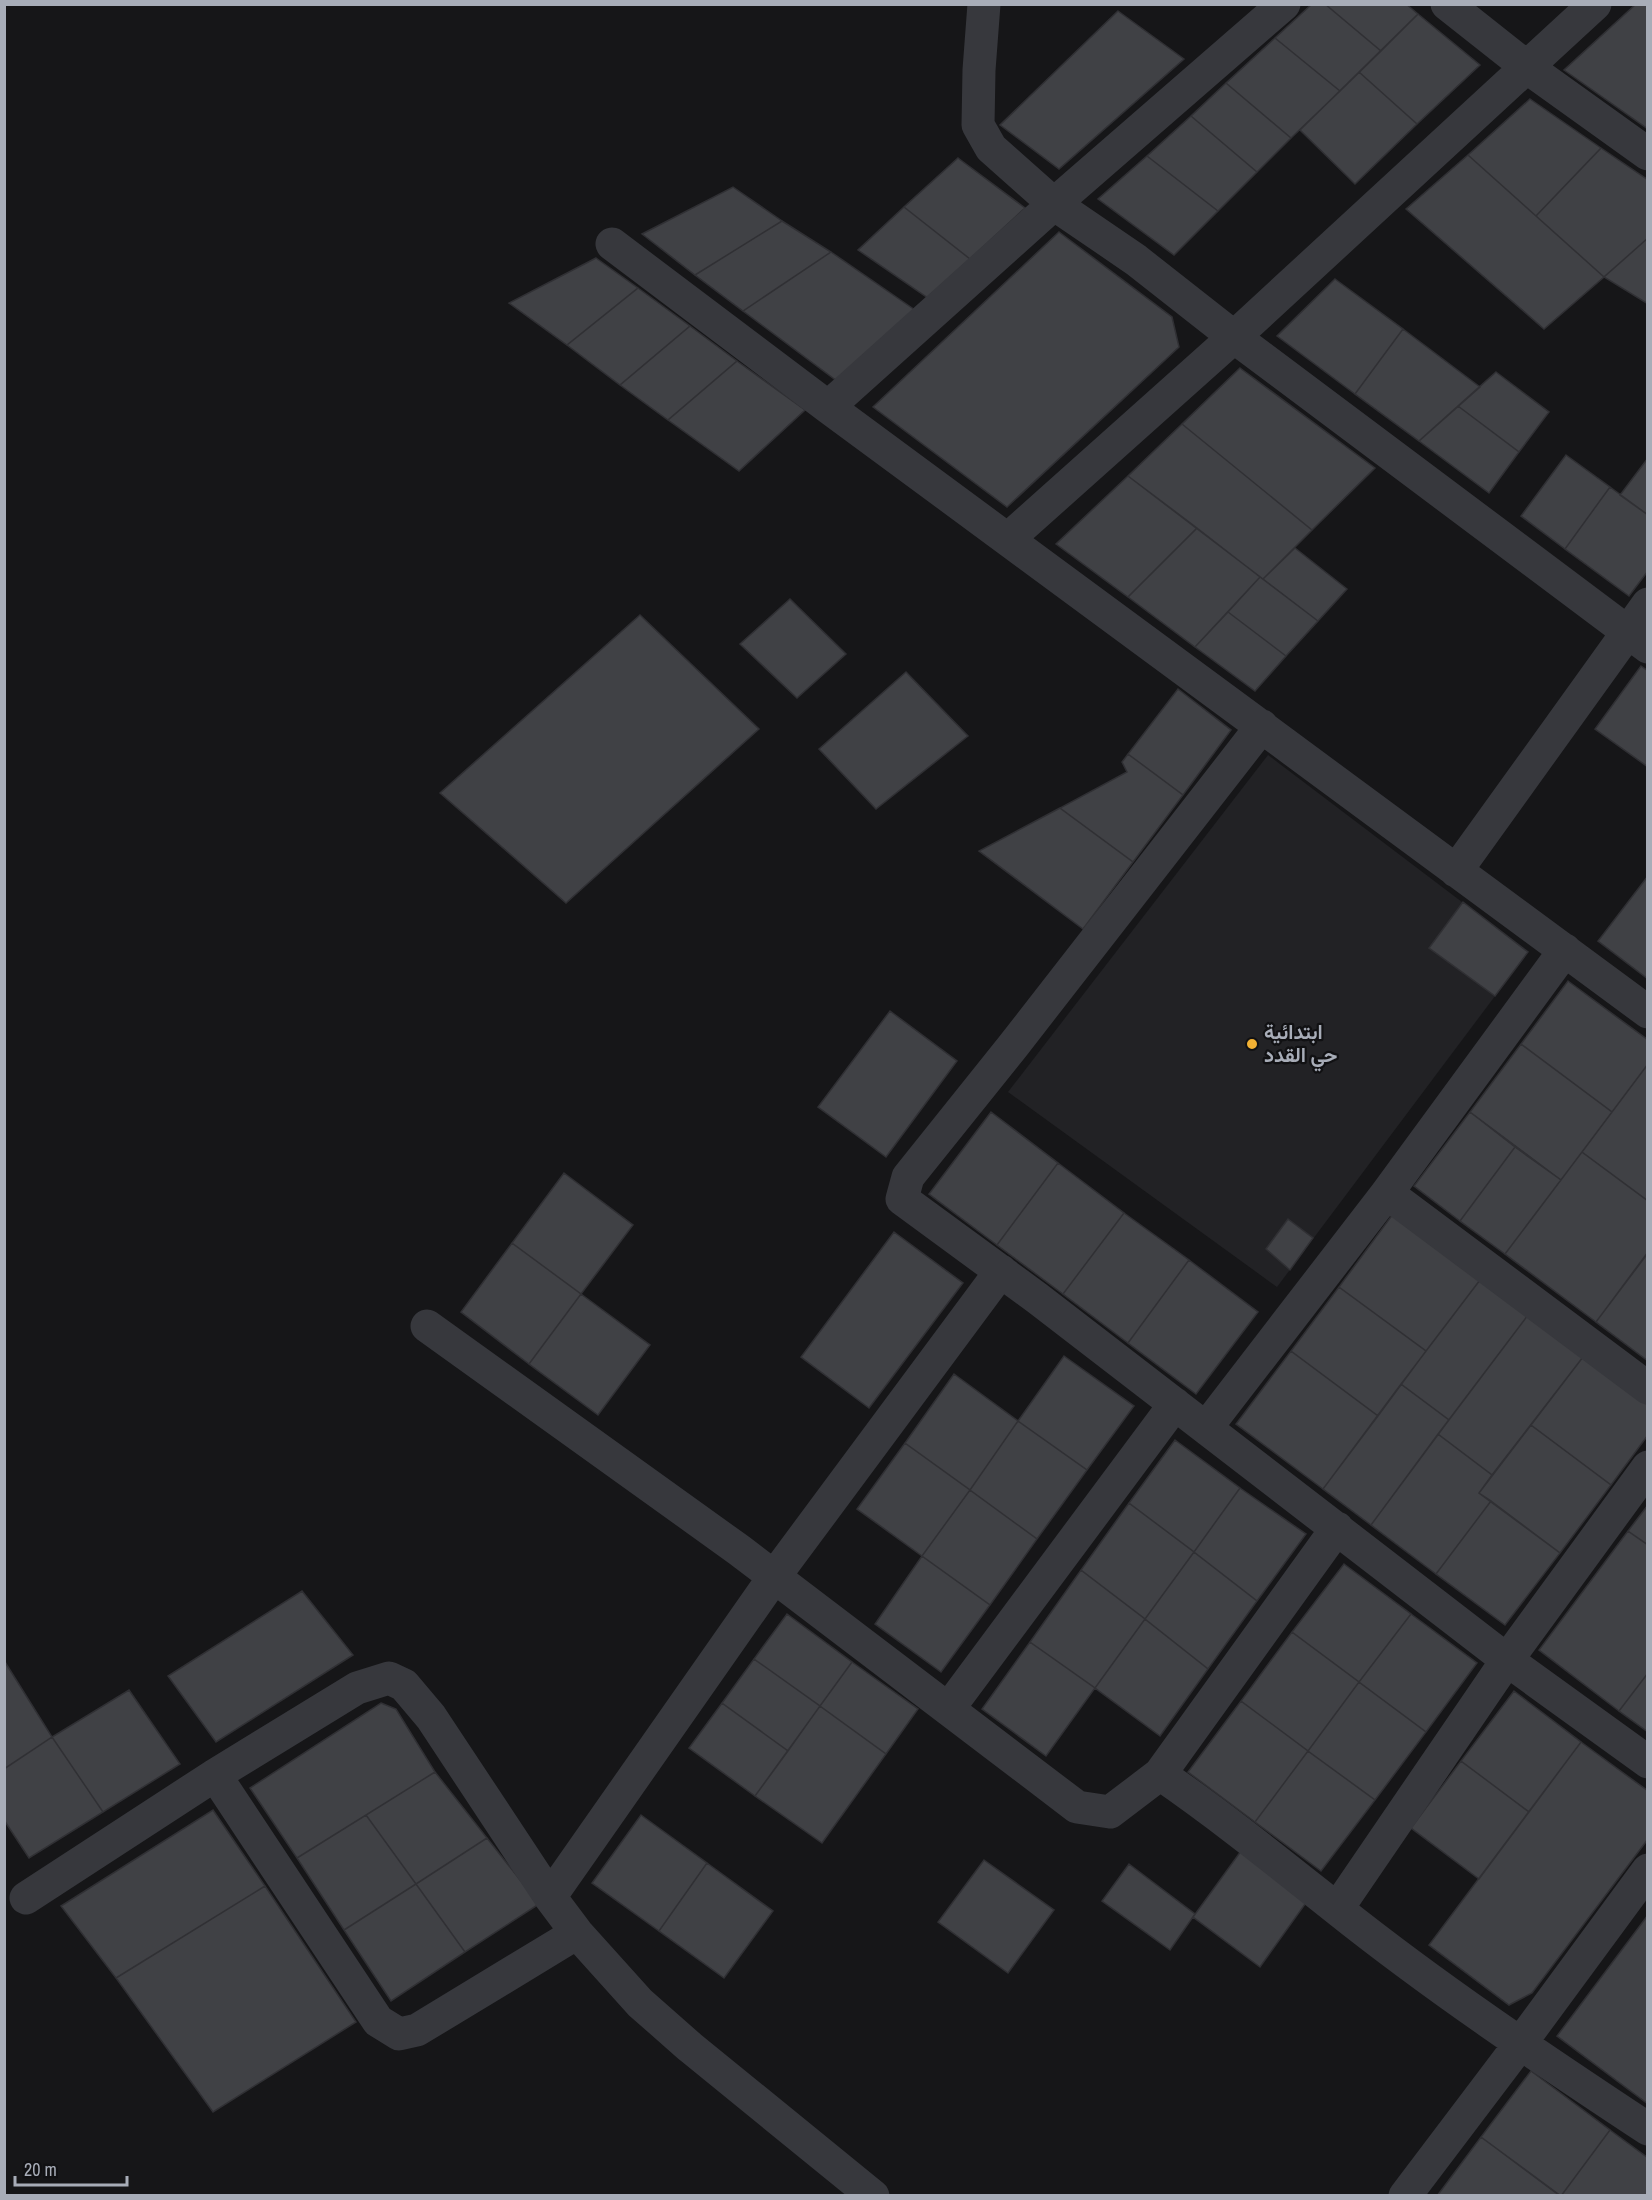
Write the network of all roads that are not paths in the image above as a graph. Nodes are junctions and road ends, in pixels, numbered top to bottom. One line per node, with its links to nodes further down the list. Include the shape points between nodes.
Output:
1 (984, 4): 7 (street, via 978,125 991,148)
2 (1284, 4): 7 (street)
3 (1447, 4): 5 (street)
4 (1595, 4): 5 (street)
5 (1528, 68): 6 (street); 9 (street)
6 (1647, 154)
7 (1054, 204): 9 (street, via 1136,260); 10 (street)
8 (612, 244): 10 (street)
9 (1234, 337): 11 (street); 13 (street)
10 (828, 407): 11 (street)
11 (1008, 539): 14 (street)
12 (1647, 604): 13 (street)
13 (1637, 639): 15 (street)
14 (1262, 726): 15 (street); 19 (street, via 908,1177 902,1199)
15 (1456, 871): 16 (street)
16 (1565, 950): 17 (street); 18 (street)
17 (1647, 1012)
18 (1387, 1193): 21 (street); 23 (street)
19 (1001, 1271): 22 (street); 26 (street)
20 (427, 1326): 26 (street)
21 (1647, 1388)
22 (1175, 1404): 23 (street); 28 (street)
23 (1206, 1428): 25 (street)
24 (1647, 1467): 27 (street)
25 (1337, 1528): 27 (street); 30 (street)
26 (774, 1577): 28 (street); 33 (street)
27 (1507, 1660): 29 (street); 35 (street)
28 (949, 1708): 30 (street, via 1077,1807 1110,1812)
29 (1647, 1762)
30 (1160, 1774): 35 (street)
31 (215, 1776): 33 (street, via 357,1688 389,1678 404,1684 431,1717); 34 (street); 36 (street, via 378,2021 399,2034 417,2030)
32 (1647, 1870): 37 (street)
33 (550, 1897): 36 (street)
34 (26, 1898)
35 (1337, 1909): 37 (street)
36 (576, 1933): 39 (street, via 640,2003)
37 (1520, 2044): 38 (street); 40 (street)
38 (1647, 2129)
39 (873, 2196)
40 (1405, 2196)

